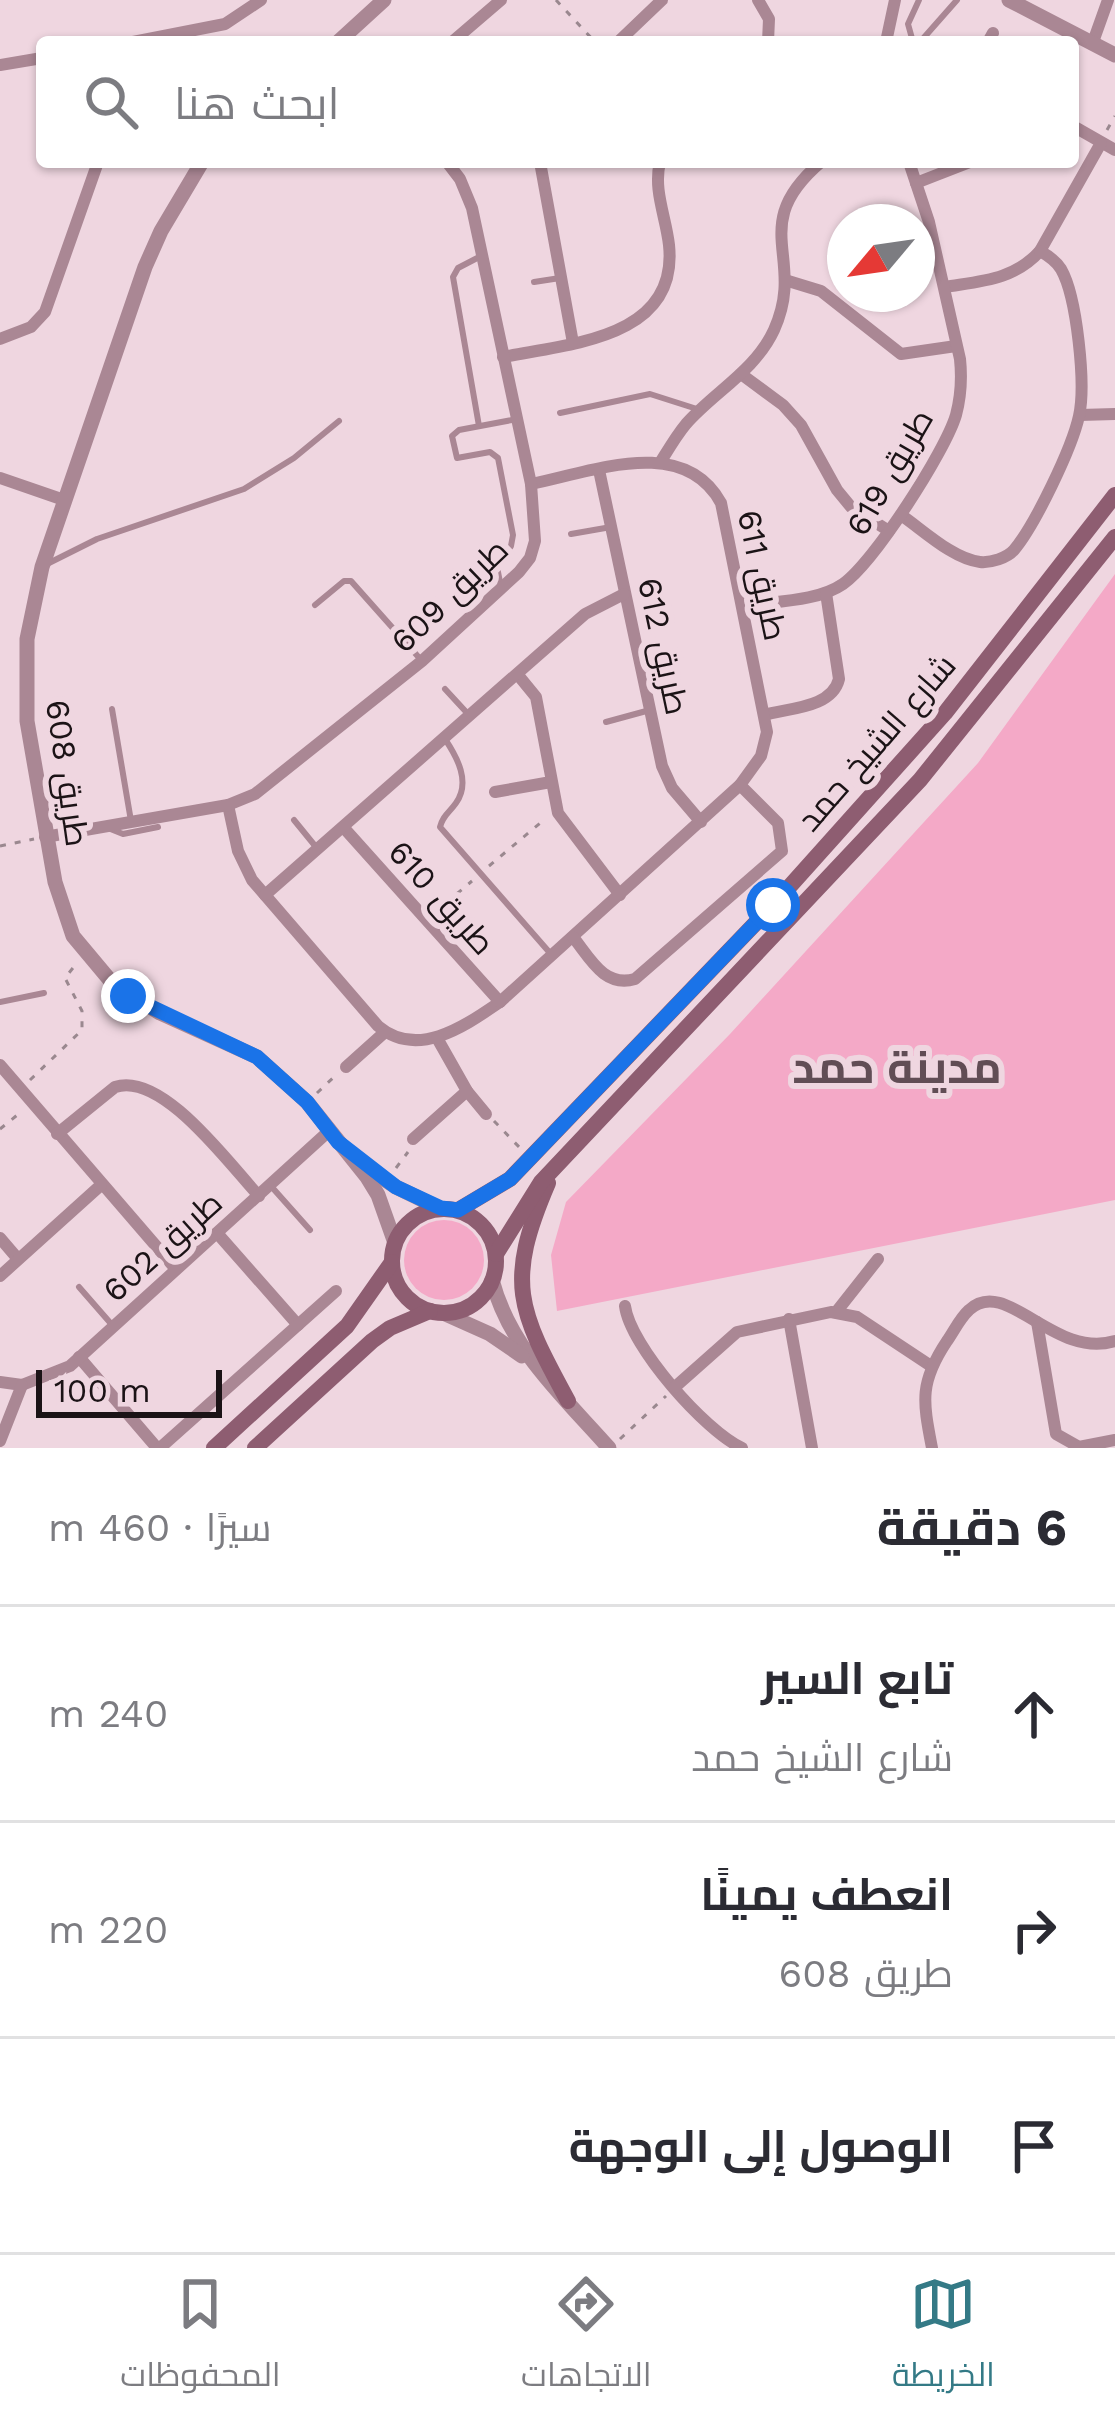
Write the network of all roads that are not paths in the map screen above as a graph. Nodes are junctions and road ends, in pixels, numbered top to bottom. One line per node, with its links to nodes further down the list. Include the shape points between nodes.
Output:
1 (261, 0): 11 (street, via 225,24)
2 (384, 0): 12 (street)
3 (501, 0): 13 (street)
4 (662, 0): 14 (street)
5 (758, 0): 15 (street)
6 (895, 0): 16 (street)
7 (919, 0): 17 (lane, via 908,24)
8 (957, 0): 18 (lane)
9 (1009, 0): 19 (street)
10 (1108, 0): 19 (street)
11 (164, 36)
12 (345, 36)
13 (459, 36)
14 (624, 36)
15 (768, 36)
16 (887, 36)
17 (913, 36)
18 (922, 36)
19 (1093, 42): 20 (street)
20 (1115, 55)
21 (36, 59): 22 (street)
22 (0, 65)
23 (1079, 129): 24 (street)
24 (1101, 142): 25 (street); 35 (street)
25 (1115, 150)
26 (96, 168): 41 (street, via 40,321)
27 (198, 168): 58 (street, طريق 608, via 145,267)
28 (452, 168): 36 (street, طريق 609, via 472,208)
29 (541, 168): 37 (street)
30 (660, 168): 42 (street, via 670,266 662,289 626,328)
31 (815, 168): 38 (street, via 782,212)
32 (911, 168): 34 (street, طريق 619)
33 (954, 168): 34 (street)
34 (916, 182): 40 (street, طريق 619)
35 (1040, 251): 40 (street, via 1013,274); 49 (street, via 1067,284)
36 (481, 256): 44 (street, طريق 609); 52 (lane, via 453,277)
37 (560, 278): 39 (lane); 42 (street)
38 (785, 280): 43 (street, via 821,291 901,354); 45 (street, via 774,330)
39 (534, 282)
40 (945, 287): 43 (street, طريق 619)
41 (0, 339)
42 (573, 344): 44 (street)
43 (956, 346): 59 (street, طريق 619, via 962,377 955,419)
44 (503, 357): 50 (street, طريق 609)
45 (741, 374): 46 (street); 61 (street, via 801,425 851,507)
46 (701, 410): 47 (lane, via 650,394); 53 (street)
47 (560, 413)
48 (1115, 414): 49 (street)
49 (1080, 415): 59 (street, via 1053,482 1005,557 962,556)
50 (518, 418): 52 (lane); 56 (street, طريق 609)
51 (339, 421): 64 (lane, via 244,488)
52 (479, 426): 65 (lane, via 452,439 458,458 498,458 513,535 496,568)
53 (660, 463): 54 (street); 69 (street, طريق 611, via 700,477 721,503)
54 (599, 470): 56 (street); 60 (street, طريق 612)
55 (0, 478): 58 (street)
56 (531, 484): 65 (street, طريق 609, via 536,541)
57 (1115, 495): 111 (main road, شارع الشيخ حمد, via 945,713 773,905 510,1179)
58 (64, 500): 64 (street, طريق 608)
59 (901, 515): 61 (street, طريق 619)
60 (610, 527): 62 (lane); 67 (street, طريق 612)
61 (889, 531): 66 (street, طريق 619, via 867,563)
62 (571, 534)
63 (1115, 537): 107 (main road, شارع الشيخ حمد, via 920,780)
64 (42, 566): 89 (street, طريق 608, via 25,679)
65 (501, 587): 70 (street, طريق 609)
66 (826, 593): 69 (street); 75 (street, via 836,692)
67 (624, 594): 71 (street, طريق 610, via 585,614); 74 (street, طريق 612)
68 (315, 605): 70 (lane, via 351,581)
69 (743, 606): 75 (street, طريق 611)
70 (422, 661): 82 (street, طريق 609, via 274,781)
71 (518, 675): 76 (street, طريق 610); 79 (street, via 536,697)
72 (445, 689): 76 (lane)
73 (112, 709): 84 (lane)
74 (650, 710): 77 (lane); 85 (street, طريق 612, via 665,778)
75 (764, 715): 80 (street, طريق 611, via 766,746)
76 (470, 717): 78 (street, طريق 610)
77 (606, 722)
78 (445, 739): 88 (street, طريق 610); 94 (lane, via 463,784 440,827)
79 (551, 782): 81 (street); 92 (street, via 558,813)
80 (740, 785): 85 (street, طريق 611); 93 (street, via 778,823 782,850 635,979 605,976)
81 (495, 792)
82 (228, 805): 84 (street, طريق 609); 91 (street, via 244,867)
83 (294, 820): 90 (lane)
84 (131, 821): 86 (street, طريق 609)
85 (701, 822): 92 (street, طريق 611)
86 (105, 826): 87 (lane, via 123,834); 89 (street, طريق 609)
87 (158, 827)
88 (344, 828): 90 (street, طريق 610); 97 (street, طريق 610)
89 (45, 837): 105 (street, طريق 608, via 84,953 128,996 257,1057)
90 (319, 850): 91 (street, طريق 610)
91 (266, 895): 98 (street)
92 (620, 895): 93 (street, طريق 611)
93 (572, 937): 94 (street, طريق 611)
94 (552, 956): 97 (street, طريق 611)
95 (44, 993): 96 (lane)
96 (0, 1002)
97 (500, 1002): 99 (street, طريق 611)
98 (385, 1032): 99 (street); 101 (street)
99 (436, 1038): 102 (street)
100 (0, 1065): 104 (street)
101 (346, 1067)
102 (467, 1091): 103 (street); 106 (street)
103 (486, 1114)
104 (57, 1134): 109 (street); 110 (street, via 115,1087 150,1088)
105 (334, 1136): 108 (street, طريق 602); 111 (street, طريق 608, via 384,1180); 115 (street, طريق 608, via 378,1195)
106 (413, 1139)
107 (556, 1165): 116 (main road, شارع الشيخ حمد); 138 (main road, via 529,1228 521,1284 529,1326)
108 (270, 1185): 110 (street, طريق 602); 112 (lane)
109 (101, 1186): 117 (street); 119 (street)
110 (259, 1196): 113 (street, طريق 602)
111 (450, 1209): 115 (main road, via 409,1222); 116 (main road, via 484,1227)
112 (310, 1230)
113 (217, 1233): 119 (street, طريق 602); 129 (street)
114 (0, 1238): 117 (street)
115 (394, 1252): 126 (main road, via 400,1288); 142 (main road, via 347,1326)
116 (496, 1254): 121 (main road)
117 (18, 1259): 120 (street)
118 (878, 1259): 125 (street)
119 (175, 1268): 130 (street, طريق 602)
120 (0, 1276)
121 (493, 1280): 126 (main road, via 470,1306); 133 (street, via 504,1320)
122 (79, 1287): 130 (lane)
123 (336, 1291): 129 (street)
124 (625, 1306): 137 (street, via 635,1338)
125 (837, 1311): 127 (street); 134 (street)
126 (437, 1312): 133 (street, via 490,1334); 143 (main road, via 372,1341)
127 (789, 1319): 137 (street, via 737,1332); 146 (street)
128 (1037, 1322): 131 (street, via 1083,1345); 134 (street, via 1004,1303 980,1303); 139 (street, via 1056,1434 1079,1447)
129 (298, 1325): 141 (street)
130 (113, 1326): 132 (street, طريق 602)
131 (1115, 1341)
132 (79, 1357): 136 (street, طريق 602); 141 (street)
133 (534, 1365): 138 (street)
134 (931, 1366): 147 (street, via 924,1405)
135 (0, 1382): 136 (street)
136 (22, 1385): 140 (street)
137 (675, 1387): 145 (street, via 710,1428)
138 (568, 1401): 144 (street)
139 (1115, 1440)
140 (0, 1441)
141 (159, 1448)
142 (214, 1448)
143 (255, 1448)
144 (610, 1448)
145 (742, 1448)
146 (811, 1448)
147 (932, 1448)

